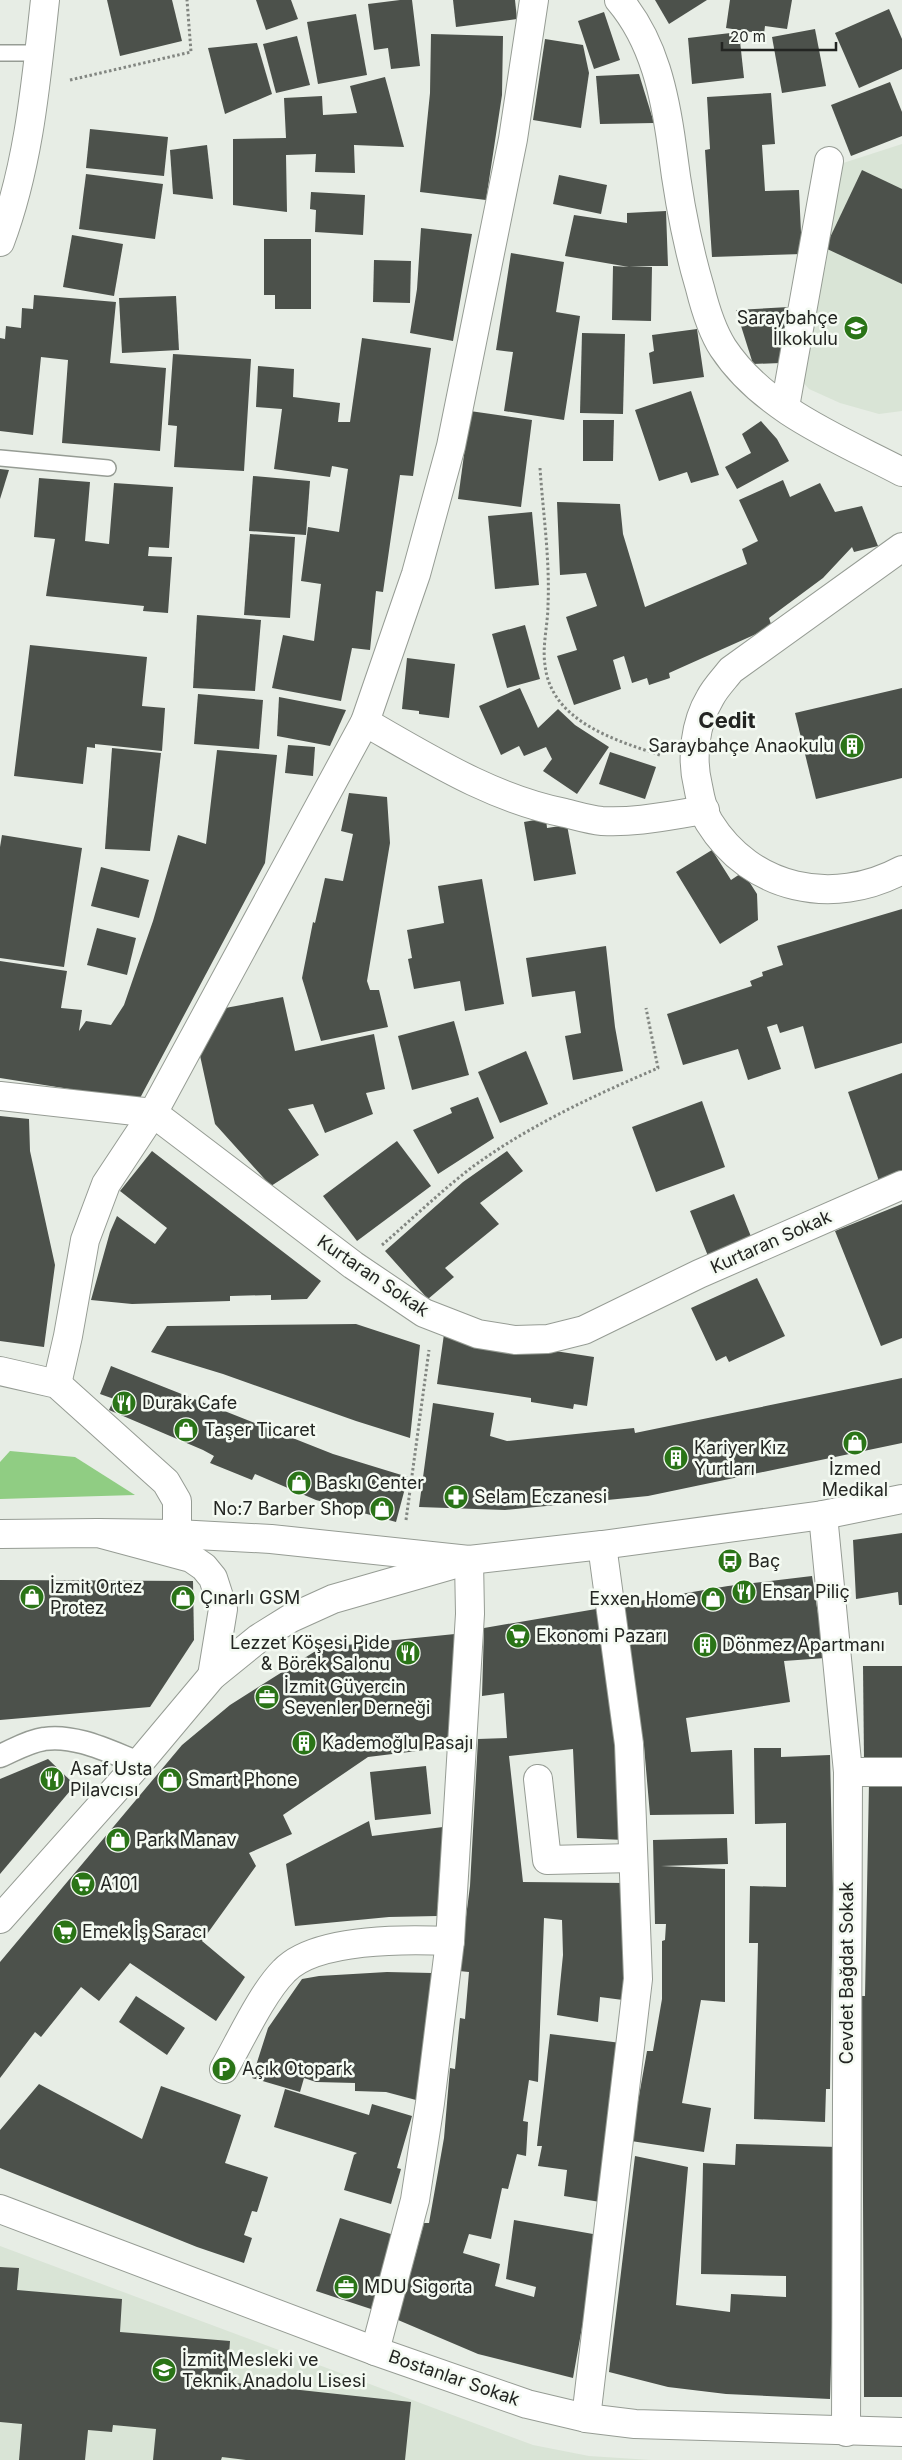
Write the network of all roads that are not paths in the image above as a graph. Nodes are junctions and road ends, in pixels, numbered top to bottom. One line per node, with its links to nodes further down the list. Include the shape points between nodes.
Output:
1 (45, 0): 5 (street)
2 (534, 0): 13 (street, via 513,139 451,446 416,574)
3 (619, 0): 8 (street, via 633,16 659,76 670,128 681,214 705,308 722,347 740,370)
4 (0, 53): 5 (lane)
5 (39, 53): 7 (street, via 23,164)
6 (829, 161): 8 (street)
7 (0, 242)
8 (785, 407): 11 (street, via 808,423)
9 (0, 458): 10 (lane)
10 (108, 468)
11 (902, 472)
12 (902, 547): 14 (street, via 731,670 710,698 698,729 693,766)
13 (365, 722): 14 (street, via 455,774 498,794 552,811 601,821 637,820); 17 (street)
14 (704, 810): 15 (street, via 708,821 735,853 760,873 790,885 843,890 870,884)
15 (902, 870)
16 (0, 1096): 17 (street)
17 (153, 1113): 18 (street, Kurtaran Sokak, via 392,1292 433,1317 478,1334 515,1340 548,1339 584,1330 699,1274); 20 (street, via 106,1184 84,1240)
18 (902, 1185)
19 (0, 1371): 20 (street)
20 (57, 1384): 25 (street, via 166,1482 177,1501)
21 (902, 1499): 22 (street)
22 (823, 1515): 26 (street); 31 (street, Cevdet Bağdat Sokak)
23 (98, 1533): 24 (street); 25 (street); 28 (street, via 191,1558 213,1578 223,1609)
24 (0, 1534)
25 (176, 1534): 27 (street, via 271,1539)
26 (602, 1546): 27 (street); 34 (street, via 628,1744)
27 (469, 1560): 28 (street, via 316,1606 259,1638); 36 (street, via 470,1614)
28 (212, 1676): 30 (street)
29 (0, 1756): 30 (street, via 44,1738 88,1745)
30 (139, 1763): 35 (street)
31 (848, 1772): 32 (street); 41 (street, Cevdet Bağdat Sokak)
32 (902, 1772)
33 (538, 1779): 34 (street, via 547,1860)
34 (633, 1858): 40 (street, via 638,1979)
35 (0, 1919)
36 (450, 1942): 37 (street, via 406,1939 363,1943 317,1952 297,1960 272,1986); 39 (street, via 415,2200)
37 (224, 2069)
38 (0, 2209): 39 (street, Bostanlar Sokak)
39 (375, 2351): 40 (street, Bostanlar Sokak, via 490,2392)
40 (586, 2418): 41 (street, Bostanlar Sokak, via 636,2424)
41 (846, 2432): 42 (street, Bostanlar Sokak)
42 (902, 2432)

